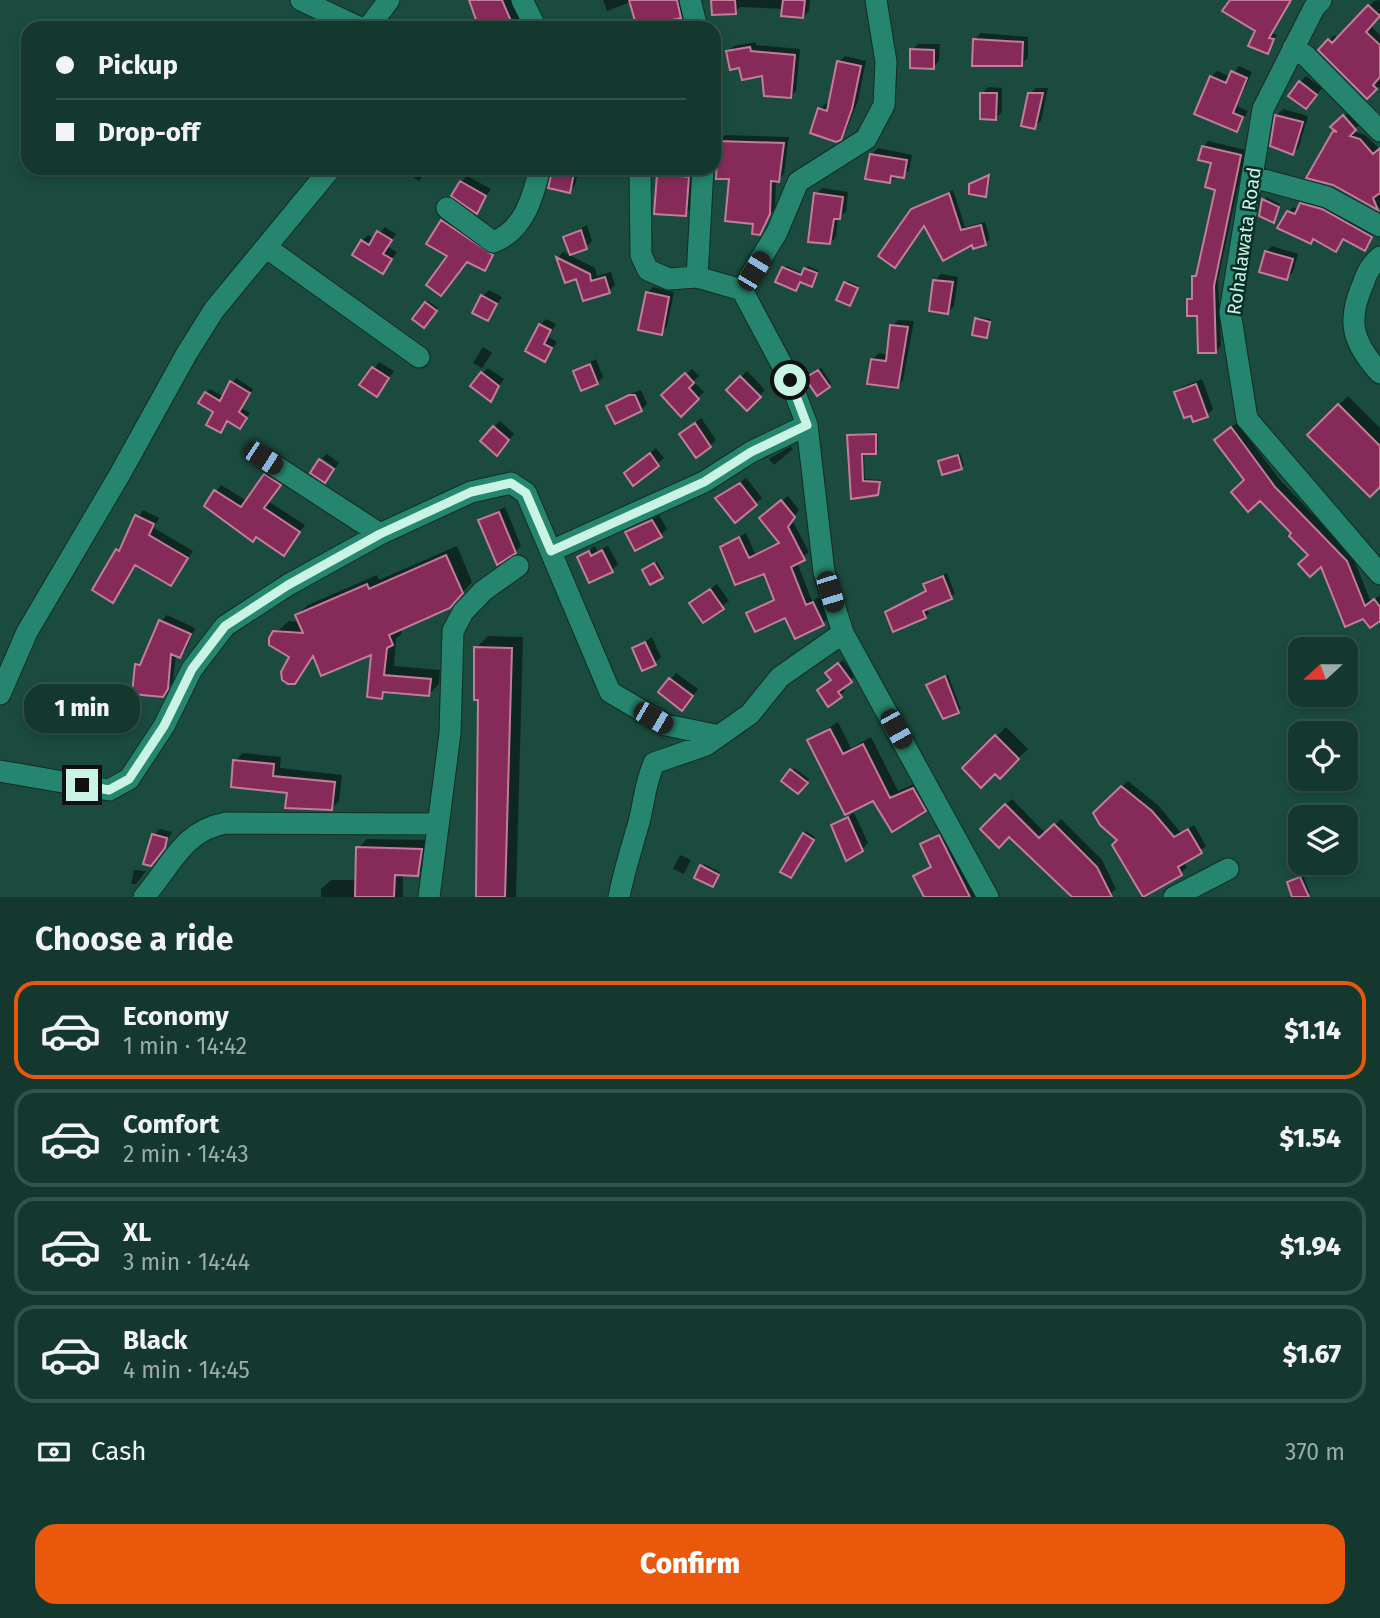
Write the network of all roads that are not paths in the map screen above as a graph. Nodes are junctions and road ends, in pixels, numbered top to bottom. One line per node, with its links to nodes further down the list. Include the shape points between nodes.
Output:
1 (301, 0): 7 (street)
2 (388, 0): 8 (street)
3 (522, 0): 9 (street)
4 (690, 0): 10 (street)
5 (876, 0): 23 (street, via 886,62 884,105 866,139 798,183 777,233)
6 (1321, 0): 11 (street, Rohalawata Road)
7 (345, 21)
8 (373, 21)
9 (532, 21)
10 (695, 21)
11 (1293, 48): 12 (street); 17 (street, Rohalawata Road, via 1263,109)
12 (1380, 131)
13 (325, 175): 20 (street)
14 (538, 175): 18 (street, via 531,205 506,237 493,242)
15 (640, 175): 22 (street, via 641,255 648,270 669,279)
16 (703, 175): 22 (street)
17 (1253, 177): 19 (street, via 1327,197); 31 (street, Rohalawata Road, via 1230,313 1247,419)
18 (447, 208)
19 (1380, 226)
20 (267, 248): 24 (street); 33 (street, via 214,310 163,392 27,632)
21 (1380, 257): 25 (street, via 1371,265 1355,302 1352,324 1364,355)
22 (697, 277): 23 (street)
23 (742, 290): 26 (street, via 790,380)
24 (419, 356)
25 (1380, 373)
26 (807, 425): 29 (street, via 704,482); 32 (street, via 824,572)
27 (263, 458): 28 (street)
28 (380, 534): 29 (street, via 471,492 511,483 526,493); 35 (street, via 225,626 192,669 164,726 129,779 109,790)
29 (551, 551): 34 (street, via 610,692 666,725)
30 (518, 565): 36 (street, via 483,591 453,631 450,733)
31 (1380, 574)
32 (843, 634): 34 (street, via 780,677 750,714); 41 (street)
33 (0, 694)
34 (715, 735): 40 (street, via 690,752 654,763 643,788)
35 (0, 771)
36 (436, 824): 38 (street, via 209,826 183,846); 39 (street)
37 (1228, 869): 42 (street)
38 (144, 897)
39 (429, 897)
40 (619, 897)
41 (988, 897)
42 (1174, 897)

